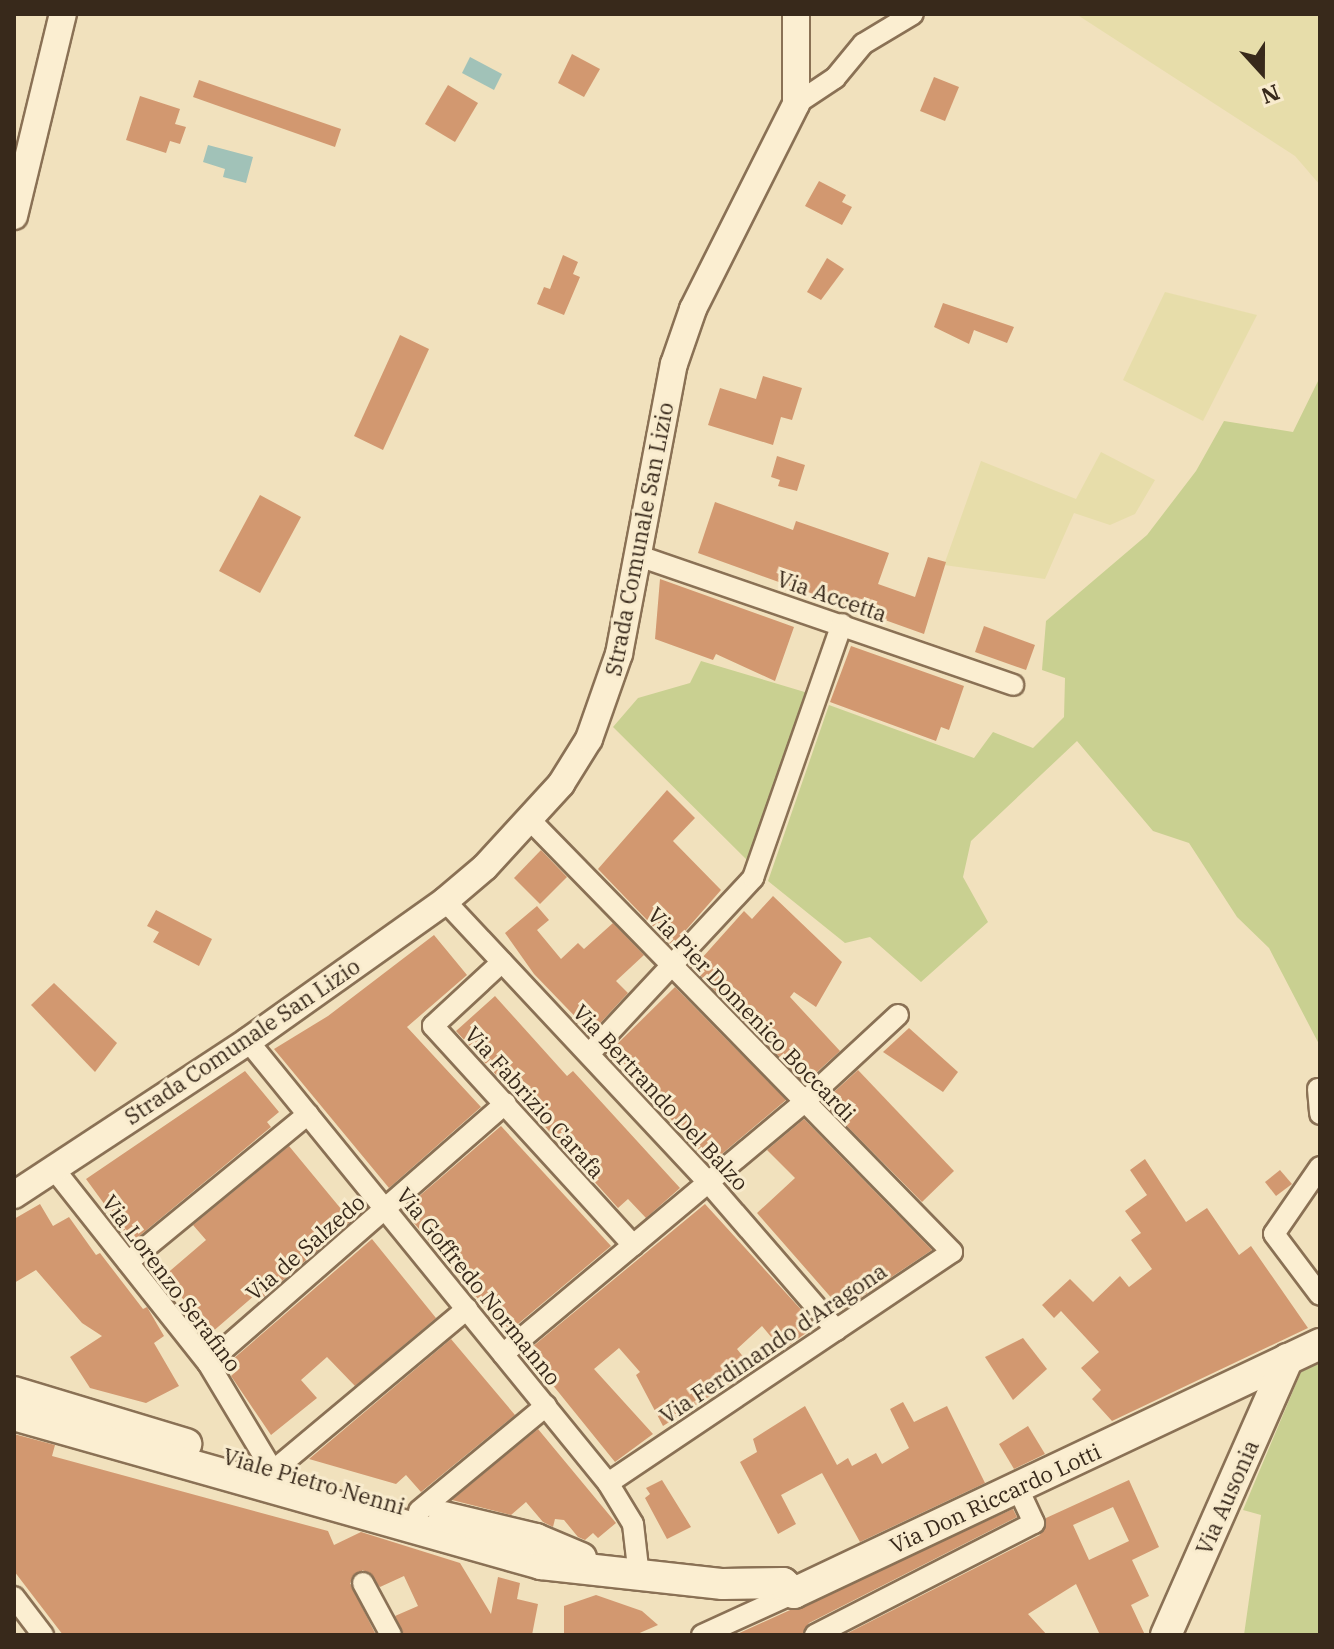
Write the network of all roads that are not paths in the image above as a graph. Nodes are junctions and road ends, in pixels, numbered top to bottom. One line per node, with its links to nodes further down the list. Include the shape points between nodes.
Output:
1 (63, 14): 5 (street)
2 (796, 14): 4 (street)
3 (913, 14): 4 (street, via 863,44 835,78)
4 (796, 104): 6 (street, Strada Comunale San Lizio, via 693,309 674,364)
5 (14, 216)
6 (636, 555): 7 (street, Via Accetta); 9 (street, Strada Comunale San Lizio, via 606,699 561,784)
7 (842, 624): 8 (street, Via Accetta); 12 (street, via 753,878)
8 (1013, 685)
9 (530, 820): 10 (street, Strada Comunale San Lizio); 12 (street, Via Pier Domenico Boccardi)
10 (445, 901): 11 (street, Via Bertrando Del Balzo); 14 (street, Strada Comunale San Lizio)
11 (502, 962): 15 (street, Via Bertrando Del Balzo); 18 (street, Via Fabrizio Carafa, via 433,1026)
12 (671, 966): 15 (street); 17 (street, Via Pier Domenico Boccardi)
13 (898, 1015): 17 (street)
14 (248, 1041): 19 (street, Via Goffredo Normanno); 22 (street, Strada Comunale San Lizio)
15 (589, 1054): 23 (street, Via Bertrando Del Balzo)
16 (1318, 1089): 20 (street)
17 (804, 1102): 23 (street); 26 (street, Via Pier Domenico Boccardi)
18 (506, 1103): 25 (street, Via de Salzedo); 27 (street, Via Fabrizio Carafa)
19 (308, 1114): 25 (street, Via Goffredo Normanno); 28 (street)
20 (1320, 1114)
21 (1320, 1167): 29 (street, via 1274,1234)
22 (54, 1169): 24 (street, Strada Comunale San Lizio); 28 (street, Via Lorenzo Serafino)
23 (708, 1182): 27 (street); 31 (street, Via Bertrando Del Balzo)
24 (14, 1195)
25 (385, 1209): 30 (street, Via Goffredo Normanno); 35 (street, Via de Salzedo)
26 (940, 1242): 31 (street, Via Ferdinando d'Aragona, via 952,1252)
27 (633, 1245): 33 (street)
28 (128, 1262): 35 (street, Via Lorenzo Serafino)
29 (1320, 1295)
30 (467, 1309): 33 (street, Via Goffredo Normanno); 39 (street)
31 (836, 1330): 40 (street, Via Ferdinando d'Aragona)
32 (1320, 1344): 34 (main road, Via Don Riccardo Lotti)
33 (503, 1354): 37 (street, Via Goffredo Normanno)
34 (1288, 1359): 41 (main road, Via Don Riccardo Lotti); 51 (main road, Via Ausonia)
35 (208, 1363): 39 (street, Via Lorenzo Serafino)
36 (14, 1392): 39 (main road, Viale Pietro Nenni)
37 (546, 1406): 40 (street, Via Goffredo Normanno); 42 (street)
38 (14, 1415): 43 (main road, Viale Pietro Nenni, via 541,1564)
39 (273, 1471): 42 (main road, Viale Pietro Nenni)
40 (608, 1483): 43 (street, Via Goffredo Normanno, via 633,1524)
41 (1018, 1488): 45 (main road, Via Don Riccardo Lotti); 50 (street, via 1034,1523)
42 (419, 1511): 43 (main road, Viale Pietro Nenni, via 536,1539)
43 (626, 1574): 45 (main road, Viale Pietro Nenni, via 783,1583)
44 (363, 1583): 48 (street)
45 (794, 1593): 49 (street, Via Don Riccardo Lotti)
46 (14, 1597): 47 (street)
47 (43, 1635)
48 (391, 1635)
49 (702, 1635)
50 (815, 1635)
51 (1166, 1635)

